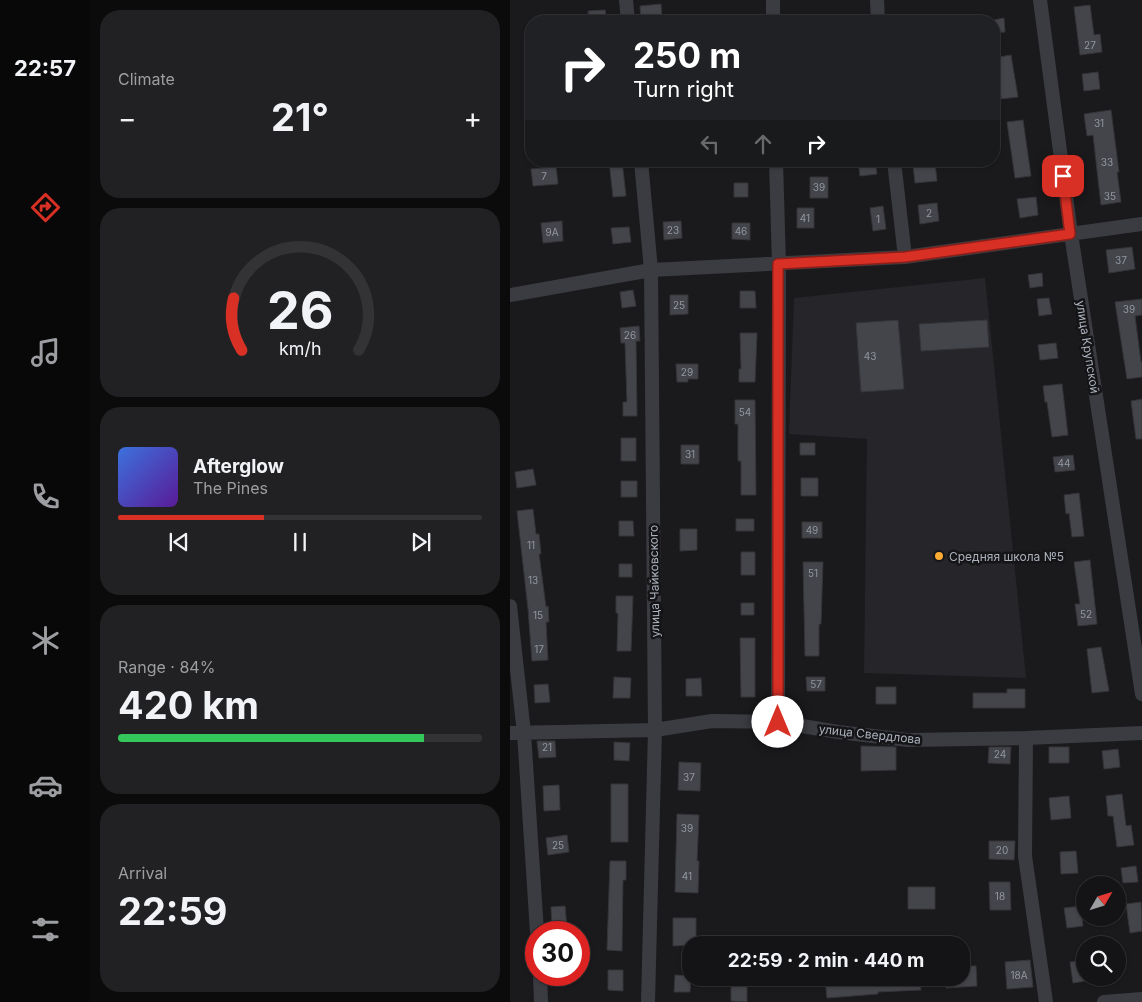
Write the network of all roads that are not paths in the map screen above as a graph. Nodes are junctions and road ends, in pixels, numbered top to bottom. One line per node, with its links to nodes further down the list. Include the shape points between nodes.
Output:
1 (626, 0): 5 (street)
2 (773, 0): 6 (street)
3 (877, 0): 7 (street)
4 (1040, 0): 12 (street, улица Крупской)
5 (627, 15)
6 (773, 15)
7 (878, 15)
8 (641, 167): 15 (street, улица Чайковского)
9 (776, 167): 14 (street)
10 (895, 167): 13 (street)
11 (1142, 224): 12 (street)
12 (1070, 234): 13 (street); 18 (street, улица Крупской)
13 (905, 257): 14 (street)
14 (778, 264): 15 (street); 19 (street)
15 (650, 270): 16 (street); 20 (street, улица Чайковского)
16 (510, 295)
17 (510, 606): 21 (street)
18 (1142, 694)
19 (778, 722): 20 (street, улица Свердлова, via 712,721); 23 (street, улица Свердлова, via 908,740)
20 (656, 730): 21 (street, улица Свердлова); 28 (street, улица Чайковского)
21 (517, 733): 24 (street)
22 (1142, 733): 23 (street, улица Свердлова)
23 (1026, 738): 29 (street, via 1025,856)
24 (536, 921)
25 (541, 986): 27 (street)
26 (1142, 999): 30 (street)
27 (542, 1002)
28 (648, 1002)
29 (1046, 1002)
30 (1104, 1002)

